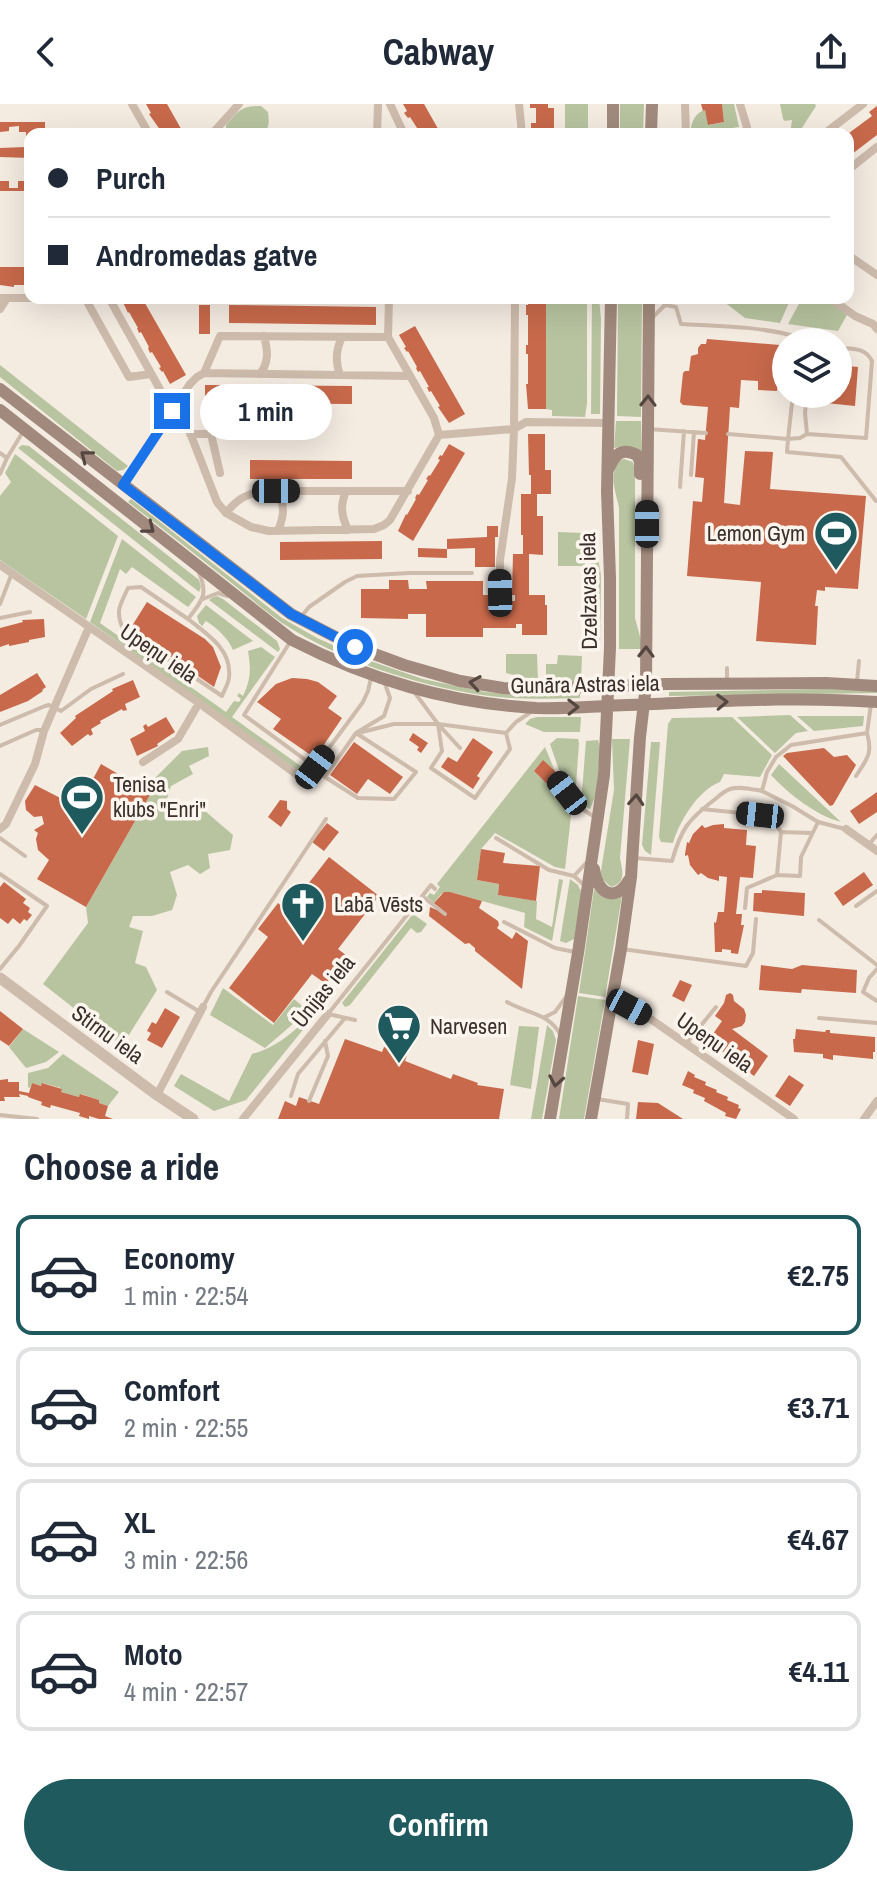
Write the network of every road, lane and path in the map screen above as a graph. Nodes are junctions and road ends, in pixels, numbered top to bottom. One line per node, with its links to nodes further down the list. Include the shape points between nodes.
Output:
1 (132, 104): 11 (street)
2 (239, 104): 12 (street)
3 (378, 104): 13 (street)
4 (390, 104): 14 (street)
5 (519, 104): 15 (street)
6 (613, 104): 16 (main road)
7 (652, 104): 17 (main road)
8 (685, 104): 18 (street)
9 (740, 104): 19 (street)
10 (863, 104): 20 (street)
11 (146, 128)
12 (217, 128)
13 (377, 128)
14 (401, 128)
15 (521, 128)
16 (613, 128)
17 (651, 128)
18 (686, 128)
19 (747, 128)
20 (832, 128)
21 (877, 147): 22 (street)
22 (854, 165)
23 (854, 259): 24 (street)
24 (877, 275)
25 (3, 298): 26 (street); 35 (street)
26 (24, 298)
27 (88, 304): 38 (street)
28 (112, 304): 36 (street)
29 (389, 304): 43 (street)
30 (515, 304): 58 (street)
31 (611, 304): 56 (main road, Dzelzavas iela)
32 (649, 304): 37 (main road)
33 (838, 304): 39 (street)
34 (665, 305): 37 (lane); 40 (lane, via 676,307 681,324)
35 (0, 309)
36 (121, 320): 38 (street); 46 (street)
37 (649, 322): 59 (main road, one-way to 37)
38 (101, 327): 46 (street, via 129,377)
39 (877, 329)
40 (772, 331)
41 (264, 336): 42 (street); 45 (street, via 220,336); 47 (street, via 268,356)
42 (342, 337): 43 (street); 48 (street, via 336,356)
43 (388, 337): 49 (street)
44 (852, 349): 65 (lane, via 864,350 872,361 866,438)
45 (204, 373): 47 (street); 51 (street)
46 (151, 374): 55 (street)
47 (260, 374): 48 (street)
48 (340, 375): 49 (street)
49 (410, 376): 66 (street)
50 (0, 389): 75 (main road, Gunāra Astras iela, one-way to 50)
51 (178, 402): 55 (street); 63 (street)
52 (791, 408): 67 (lane)
53 (806, 408): 65 (lane)
54 (0, 410): 57 (main road, Gunāra Astras iela)
55 (172, 411): 70 (street)
56 (609, 423): 58 (street, via 526,422); 71 (main road, Dzelzavas iela)
57 (24, 429): 69 (lane); 80 (main road, Gunāra Astras iela)
58 (514, 429): 66 (street); 92 (street)
59 (647, 429): 60 (lane); 96 (main road)
60 (684, 431): 61 (lane); 76 (lane)
61 (694, 432): 62 (lane); 74 (lane)
62 (706, 433)
63 (190, 434): 72 (street, via 211,434); 82 (street)
64 (728, 434): 67 (lane)
65 (807, 434): 67 (lane)
66 (439, 435): 79 (street)
67 (788, 439): 81 (lane, via 787,452 841,457)
68 (0, 453): 69 (lane)
69 (7, 458): 73 (lane)
70 (134, 468): 75 (lane)
71 (607, 472): 96 (main road, via 620,452 637,455 640,461 639,607); 108 (main road, Dzelzavas iela)
72 (220, 473)
73 (0, 474)
74 (691, 475)
75 (123, 485): 80 (main road); 97 (main road, Gunāra Astras iela)
76 (680, 487)
77 (276, 491): 78 (street); 82 (street, via 248,494); 84 (street, via 283,499)
78 (346, 491): 79 (street); 83 (street, via 341,509)
79 (408, 491): 83 (street, via 384,525)
80 (113, 500): 85 (main road, Gunāra Astras iela, one-way to 85)
81 (876, 501)
82 (226, 513): 84 (street, via 251,527)
83 (348, 530): 84 (street)
84 (278, 531)
85 (194, 564): 89 (main road, Gunāra Astras iela); 90 (lane, via 205,587)
86 (0, 565): 87 (street, Upeņu iela)
87 (12, 573): 91 (lane); 98 (street, Upeņu iela)
88 (472, 573): 97 (lane, via 357,576 309,607)
89 (236, 598): 90 (lane, via 218,593); 99 (main road, Gunāra Astras iela)
90 (203, 599): 95 (lane)
91 (0, 604)
92 (500, 604)
93 (30, 612): 94 (lane)
94 (0, 618)
95 (188, 619): 95 (lane, via 141,587 128,588 118,610 123,629 222,696 229,678 227,655)
96 (646, 619): 106 (main road, one-way to 96)
97 (299, 620): 108 (main road, Gunāra Astras iela, one-way to 97, via 503,688 460,681 355,647)
98 (89, 627): 111 (street, Upeņu iela); 114 (street)
99 (292, 640): 103 (main road, Gunāra Astras iela); 103 (lane, via 244,715 315,767)
100 (859, 661): 105 (lane)
101 (727, 668): 104 (lane)
102 (123, 674): 114 (lane, via 61,711)
103 (377, 678): 109 (main road, Gunāra Astras iela); 119 (lane, via 390,698 384,716)
104 (727, 683): 105 (main road, Gunāra Astras iela); 106 (main road, Gunāra Astras iela)
105 (857, 684): 107 (main road, Gunāra Astras iela)
106 (646, 685): 108 (main road, Gunāra Astras iela); 112 (main road)
107 (877, 686)
108 (608, 687): 113 (main road, Dzelzavas iela)
109 (410, 688): 115 (main road, Gunāra Astras iela); 116 (lane)
110 (874, 702): 112 (main road, Gunāra Astras iela, one-way to 110); 121 (lane)
111 (199, 703): 124 (street, via 178,739); 125 (street, Upeņu iela)
112 (644, 704): 113 (main road, Gunāra Astras iela); 144 (main road, one-way to 112)
113 (607, 705): 115 (main road, Gunāra Astras iela, one-way to 113); 131 (main road, Dzelzavas iela)
114 (54, 707): 117 (lane); 118 (street)
115 (538, 708): 120 (lane)
116 (438, 724): 119 (lane, via 394,724); 120 (lane); 120 (lane, via 442,751 431,768 475,798 510,749); 123 (lane)
117 (0, 725)
118 (44, 731): 122 (lane); 133 (street, via 35,764)
119 (356, 733): 119 (lane, via 325,777 358,798 394,799 416,772)
120 (506, 733)
121 (867, 733): 126 (lane, via 871,749); 128 (lane, via 791,745 776,757)
122 (0, 746)
123 (460, 748)
124 (143, 762)
125 (296, 774)
126 (856, 776)
127 (556, 779): 131 (lane, via 573,803)
128 (762, 791): 129 (lane, via 728,790); 132 (lane)
129 (702, 809): 135 (lane, via 760,815 772,819); 144 (lane, via 685,827 672,861)
130 (326, 819): 170 (lane)
131 (599, 819): 143 (main road, Dzelzavas iela)
132 (818, 822): 134 (lane); 136 (lane)
133 (0, 829)
134 (846, 829): 140 (street)
135 (781, 832): 136 (lane); 146 (lane)
136 (811, 833): 146 (lane, via 800,876)
137 (877, 835): 140 (lane)
138 (0, 838): 142 (lane)
139 (496, 838): 147 (lane, via 549,870)
140 (869, 844): 141 (street)
141 (877, 851)
142 (25, 856)
143 (593, 857): 147 (lane); 148 (main road, via 595,880 609,893 623,890); 150 (main road, Dzelzavas iela)
144 (633, 858): 148 (main road)
145 (0, 874): 162 (lane, via 47,906)
146 (777, 875): 154 (lane, via 747,888)
147 (574, 876): 150 (lane)
148 (631, 877): 159 (main road)
149 (433, 887): 152 (lane, Ūnijas iela)
150 (588, 891): 160 (main road, Dzelzavas iela)
151 (877, 891): 153 (lane)
152 (422, 896): 155 (lane); 171 (lane, Ūnijas iela)
153 (856, 906)
154 (745, 908)
155 (445, 914)
156 (756, 919): 159 (lane, via 753,953 746,966)
157 (819, 920): 161 (lane)
158 (504, 922): 160 (lane, via 555,948)
159 (621, 949): 168 (main road)
160 (578, 953): 164 (main road, Dzelzavas iela)
161 (877, 967): 166 (lane, via 863,992)
162 (0, 969)
163 (0, 978): 182 (street, Stirnu iela)
164 (573, 984): 172 (lane, via 561,1005); 178 (main road, Dzelzavas iela)
165 (167, 992): 170 (lane)
166 (877, 1001)
167 (507, 1002): 172 (lane)
168 (611, 1003): 179 (street, Upeņu iela, via 641,1013); 184 (main road)
169 (716, 1007): 179 (lane)
170 (201, 1009): 182 (street)
171 (328, 1014): 173 (lane); 180 (street, Ūnijas iela)
172 (545, 1017): 178 (lane)
173 (345, 1018): 175 (lane); 177 (lane)
174 (819, 1018): 176 (lane)
175 (355, 1020)
176 (877, 1023)
177 (325, 1041): 181 (lane); 185 (lane, via 328,1056)
178 (563, 1042): 191 (main road, Dzelzavas iela, one-way to 191)
179 (686, 1044): 194 (street, Upeņu iela)
180 (281, 1070): 181 (lane); 190 (street, Ūnijas iela)
181 (298, 1074): 183 (lane)
182 (157, 1095): 189 (street, Stirnu iela)
183 (291, 1096)
184 (594, 1098): 192 (main road); 193 (lane, via 628,1104)
185 (309, 1101)
186 (877, 1101): 195 (street)
187 (0, 1115): 188 (lane)
188 (37, 1119)
189 (193, 1119)
190 (243, 1119)
191 (550, 1119)
192 (591, 1119)
193 (627, 1119)
194 (794, 1119)
195 (864, 1119)

